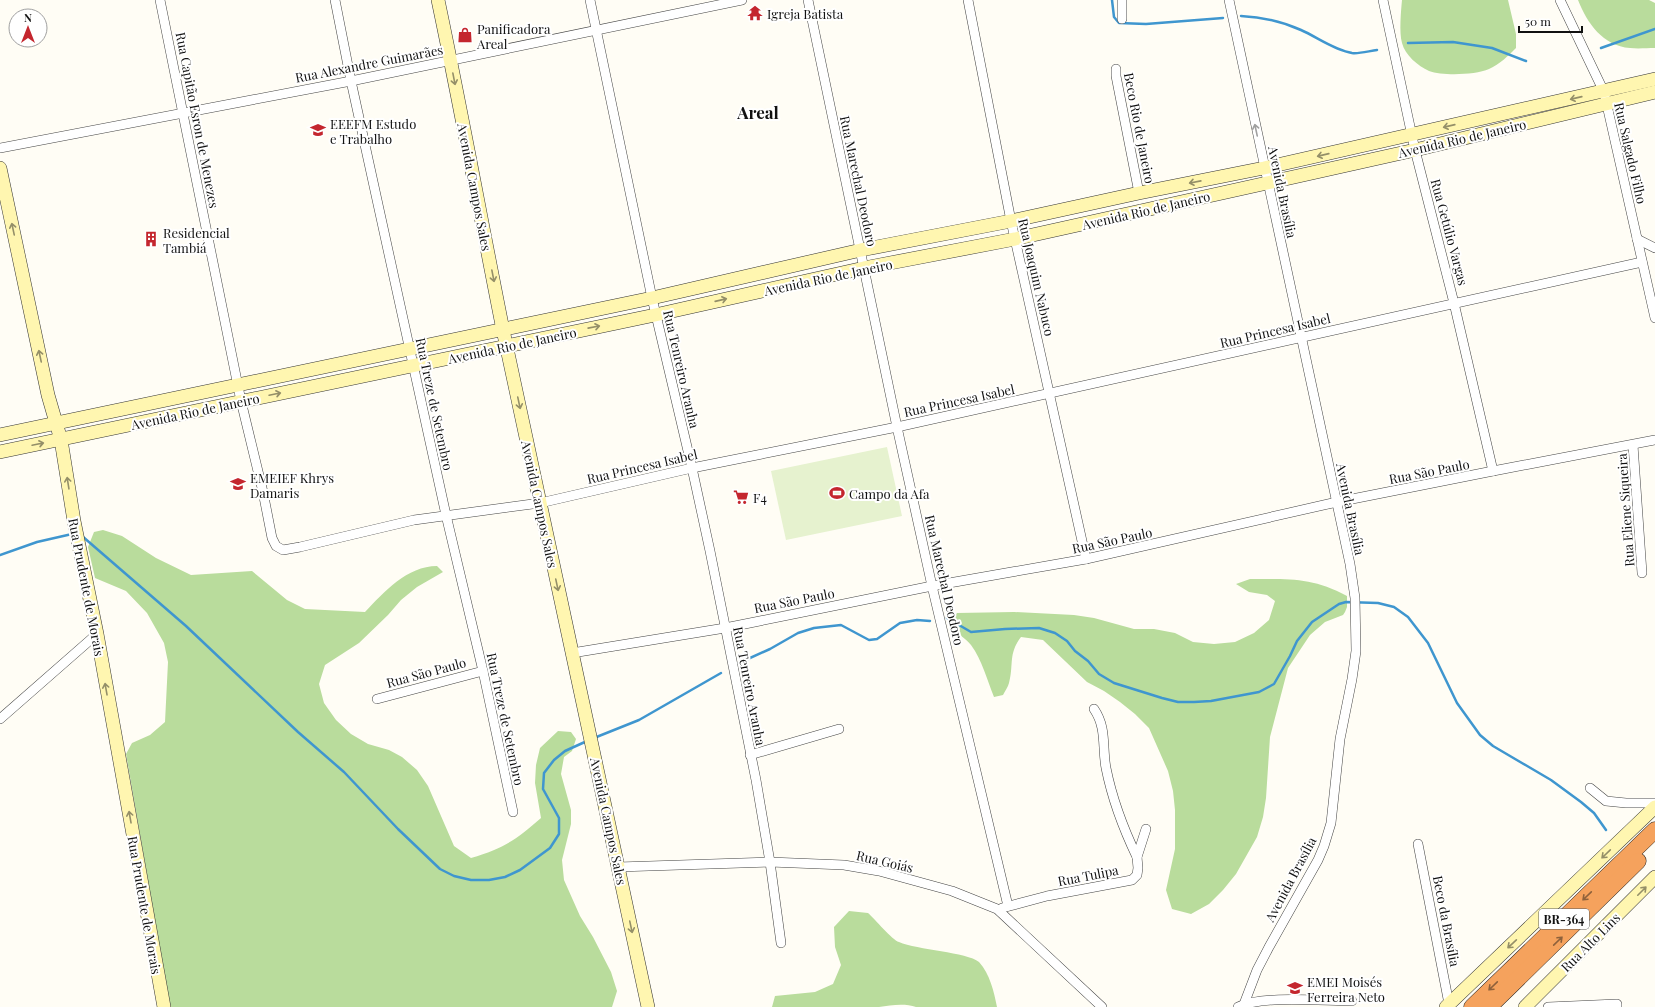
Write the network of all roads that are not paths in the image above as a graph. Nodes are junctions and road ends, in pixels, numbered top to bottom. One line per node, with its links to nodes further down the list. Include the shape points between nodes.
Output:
1 (160, 0): 20 (street, Rua Capitão Esron de Menezes)
2 (335, 0): 17 (street, Rua Treze de Setembro)
3 (438, 0): 14 (main road, Avenida Campos Sales)
4 (590, 0): 13 (street, Rua Tenreiro Aranha)
5 (742, 0): 13 (street, Rua Alexandre Guimarães)
6 (808, 0): 32 (street, Rua Marechal Deodoro)
7 (968, 0): 28 (street, Rua Joaquim Nabuco)
8 (1122, 0): 12 (street)
9 (1229, 0): 25 (street, Avenida Brasília, one-way to 9)
10 (1384, 0): 21 (street, Rua Getúlio Vargas)
11 (1560, 0): 19 (street, Rua Salgado Filho)
12 (1122, 19)
13 (597, 30): 14 (street, Rua Alexandre Guimarães); 35 (street, Rua Tenreiro Aranha)
14 (451, 60): 17 (street, Rua Alexandre Guimarães); 39 (main road, Avenida Campos Sales, one-way to 39)
15 (1116, 69): 27 (street, Beco Rio de Janeiro)
16 (1655, 79): 19 (main road, Avenida Rio de Janeiro)
17 (351, 81): 20 (street, Rua Alexandre Guimarães); 42 (street, Rua Treze de Setembro)
18 (1655, 92): 19 (main road, Avenida Rio de Janeiro)
19 (1605, 98): 21 (main road, Avenida Rio de Janeiro, one-way to 21); 23 (main road, Avenida Rio de Janeiro); 30 (street, Rua Salgado Filho)
20 (182, 112): 22 (street, Rua Alexandre Guimarães); 44 (street, Rua Capitão Esron de Menezes)
21 (1411, 134): 23 (street, Rua Getúlio Vargas); 25 (main road, Avenida Rio de Janeiro, one-way to 25)
22 (0, 148)
23 (1415, 150): 26 (main road, Avenida Rio de Janeiro); 36 (street, Rua Getúlio Vargas)
24 (0, 168): 47 (main road, Rua Prudente de Morais, one-way to 24)
25 (1264, 168): 26 (street, Avenida Brasília); 27 (main road, Avenida Rio de Janeiro, one-way to 27)
26 (1267, 183): 29 (main road, Avenida Rio de Janeiro); 40 (street, Avenida Brasília)
27 (1139, 192): 28 (main road, Avenida Rio de Janeiro)
28 (1011, 221): 29 (street, Rua Joaquim Nabuco); 32 (main road, Avenida Rio de Janeiro)
29 (1015, 239): 34 (main road, Avenida Rio de Janeiro); 45 (street, Rua Joaquim Nabuco)
30 (1637, 239): 31 (street); 33 (street, Rua Salgado Filho)
31 (1655, 248)
32 (861, 250): 34 (street, Rua Marechal Deodoro); 35 (main road, Avenida Rio de Janeiro)
33 (1642, 262): 36 (street, Rua Princesa Isabel); 38 (street, Rua Salgado Filho)
34 (864, 268): 37 (main road, Avenida Rio de Janeiro, one-way to 34); 48 (street, Rua Marechal Deodoro)
35 (652, 298): 37 (street, Rua Tenreiro Aranha); 39 (main road, Avenida Rio de Janeiro)
36 (1454, 303): 40 (street, Rua Princesa Isabel); 55 (street, Rua Getúlio Vargas)
37 (655, 315): 41 (main road, Avenida Rio de Janeiro, one-way to 37); 54 (street, Rua Tenreiro Aranha)
38 (1655, 318)
39 (503, 329): 41 (main road, Avenida Campos Sales); 42 (main road, Avenida Rio de Janeiro)
40 (1302, 337): 45 (street, Rua Princesa Isabel); 56 (street, Avenida Brasília)
41 (507, 345): 43 (main road, Avenida Rio de Janeiro); 57 (main road, Avenida Campos Sales, one-way to 57)
42 (410, 350): 43 (street, Rua Treze de Setembro); 44 (main road, Avenida Rio de Janeiro)
43 (413, 366): 46 (main road, Avenida Rio de Janeiro, one-way to 43); 58 (street, Rua Treze de Setembro)
44 (238, 385): 46 (street, Rua Capitão Esron de Menezes); 47 (main road, Avenida Rio de Janeiro)
45 (1049, 393): 48 (street, Rua Princesa Isabel); 60 (street, Rua Joaquim Nabuco)
46 (241, 401): 50 (main road, Avenida Rio de Janeiro); 59 (street, Rua Capitão Esron de Menezes, via 272,538)
47 (56, 423): 49 (main road, Avenida Rio de Janeiro); 50 (main road, Rua Prudente de Morais)
48 (897, 426): 54 (street, Rua Princesa Isabel); 62 (street, Rua Marechal Deodoro)
49 (0, 435)
50 (61, 440): 53 (main road, Avenida Rio de Janeiro, one-way to 50); 64 (main road, Rua Prudente de Morais, one-way to 50)
51 (1655, 440): 52 (street, Rua São Paulo)
52 (1633, 445): 55 (street, Rua São Paulo); 61 (street, Rua Eliene Siqueira)
53 (0, 452)
54 (692, 468): 57 (street, Rua Princesa Isabel); 63 (street, Rua Tenreiro Aranha)
55 (1493, 471): 56 (street, Rua São Paulo)
56 (1337, 502): 60 (street, Rua São Paulo); 90 (street, Avenida Brasília, via 1355,598 1356,651 1340,739 1331,823 1324,846 1257,970)
57 (540, 503): 58 (street, Rua Princesa Isabel); 65 (main road, Avenida Campos Sales, one-way to 65)
58 (446, 515): 59 (street, Rua Princesa Isabel, via 371,529 290,549); 66 (street, Rua Treze de Setembro)
59 (279, 548)
60 (1086, 559): 62 (street, Rua São Paulo)
61 (1642, 573)
62 (932, 586): 63 (street, Rua São Paulo); 84 (street, Rua Marechal Deodoro)
63 (725, 628): 65 (street, Rua São Paulo); 71 (street, Rua Tenreiro Aranha)
64 (96, 634): 69 (street); 91 (main road, Rua Prudente de Morais, one-way to 64)
65 (572, 653): 82 (main road, Avenida Campos Sales)
66 (483, 671): 67 (street, Rua São Paulo); 75 (street, Rua Treze de Setembro)
67 (377, 699)
68 (1094, 709): 80 (street, via 1102,722 1108,777)
69 (0, 719)
70 (839, 729): 71 (street)
71 (750, 755): 81 (street, Rua Tenreiro Aranha)
72 (1590, 788): 73 (street, via 1606,801)
73 (1655, 803)
74 (1655, 807): 88 (main road, one-way to 88)
75 (513, 812)
76 (1146, 829): 80 (street, Rua Tulipa)
77 (1655, 830): 94 (highway, BR-364, one-way to 94)
78 (1418, 844): 88 (street, Beco da Brasília)
79 (1655, 845): 95 (highway, BR-364, one-way to 79)
80 (1137, 857): 84 (street, Rua Tulipa, via 1137,872 1132,880)
81 (770, 862): 82 (street, Rua Goiás); 85 (street, Rua Goiás, via 844,865 879,871 952,891); 86 (street, Rua Tenreiro Aranha)
82 (618, 867): 92 (main road, Avenida Campos Sales, one-way to 92)
83 (1655, 877): 96 (main road, Rua Alto Lins, one-way to 83)
84 (1008, 906): 85 (street, Rua Tulipa)
85 (997, 909): 93 (street, Rua Goiás)
86 (781, 943)
87 (1352, 1001): 90 (street, via 1283,1000)
88 (1447, 1005)
89 (1617, 1005): 97 (street)
90 (1241, 1006)
91 (164, 1007)
92 (648, 1007)
93 (1102, 1007)
94 (1472, 1007)
95 (1489, 1007)
96 (1525, 1007)
97 (1548, 1007)

